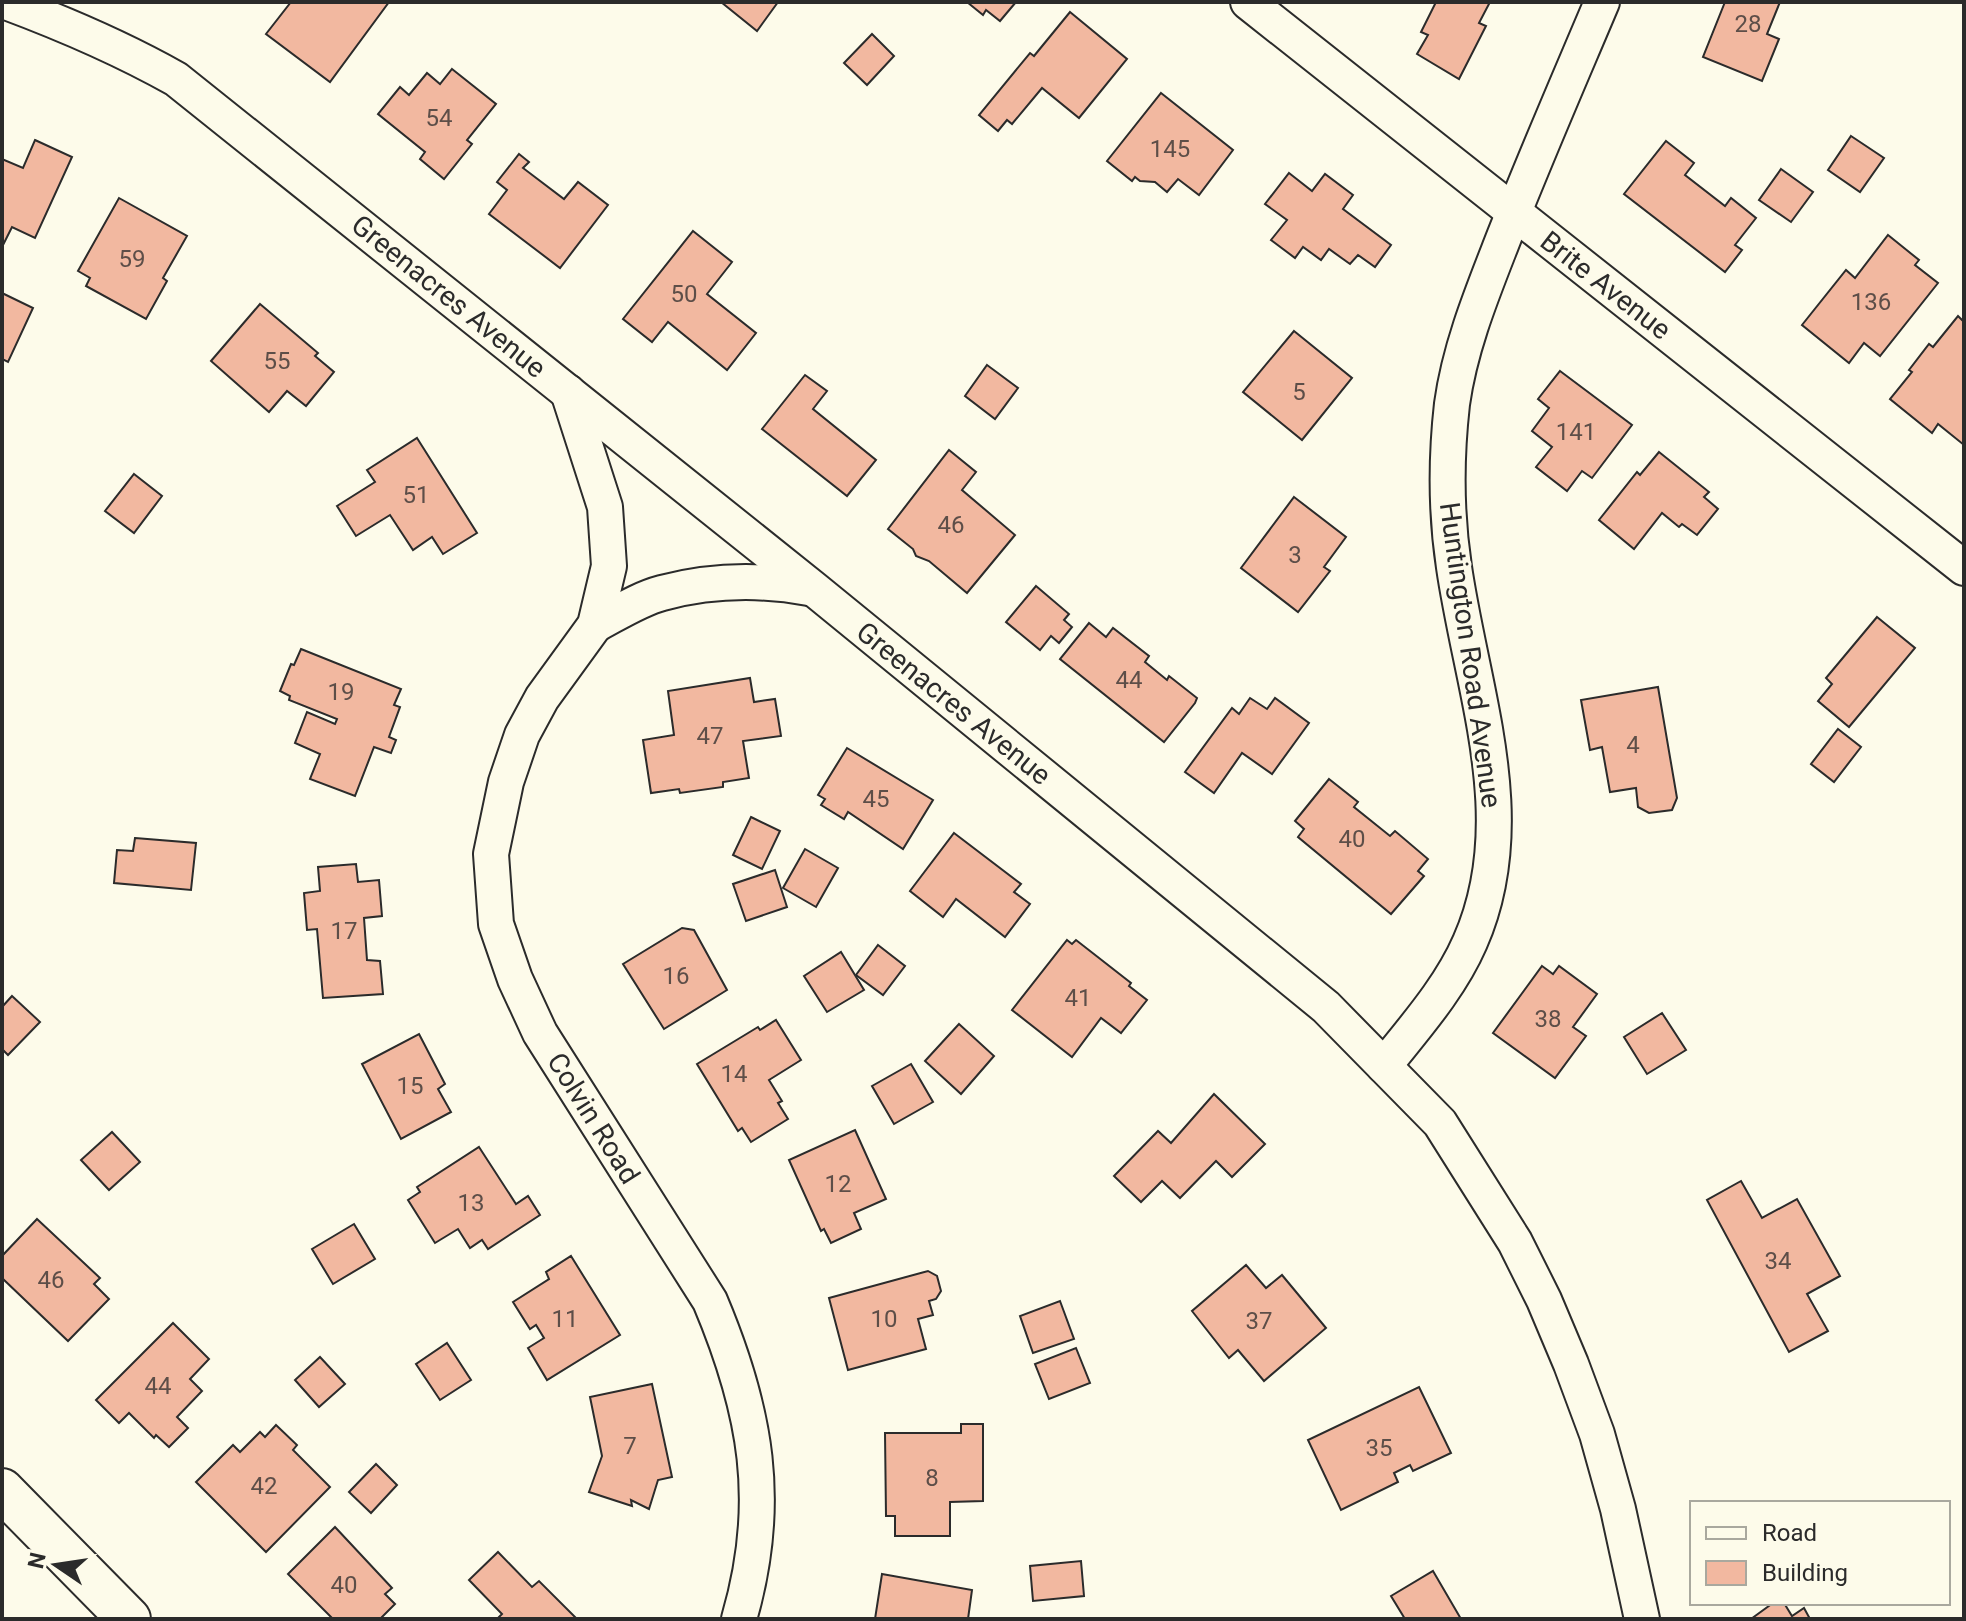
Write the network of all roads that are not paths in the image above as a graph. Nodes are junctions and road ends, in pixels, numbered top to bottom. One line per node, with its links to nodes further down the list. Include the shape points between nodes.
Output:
1 (6, 2): 5 (street, Greenacres Avenue)
2 (1248, 2): 6 (street, Brite Avenue)
3 (1602, 2): 6 (street, Huntington Road Avenue)
4 (2, 13): 5 (street)
5 (45, 16): 7 (street, Greenacres Avenue, via 126,50 176,79)
6 (1514, 212): 8 (street, Brite Avenue); 11 (street, Huntington Road Avenue, via 1462,358 1448,460 1453,566 1493,790 1490,873 1459,966)
7 (568, 392): 9 (street, Greenacres Avenue); 10 (street, Colvin Road, via 605,507 609,566)
8 (1964, 568)
9 (814, 589): 10 (street, Colvin Road, via 770,581 717,582 659,593); 11 (street, Greenacres Avenue, via 1326,1007)
10 (595, 625): 14 (street, Colvin Road, via 542,698 518,746 491,854 496,924 540,1033 710,1301 729,1345 747,1403 759,1505 754,1560)
11 (1384, 1066): 15 (street, Greenacres Avenue, via 1440,1123 1481,1184 1544,1300 1597,1434)
12 (2, 1490): 13 (street)
13 (129, 1619)
14 (739, 1619)
15 (1642, 1619)

